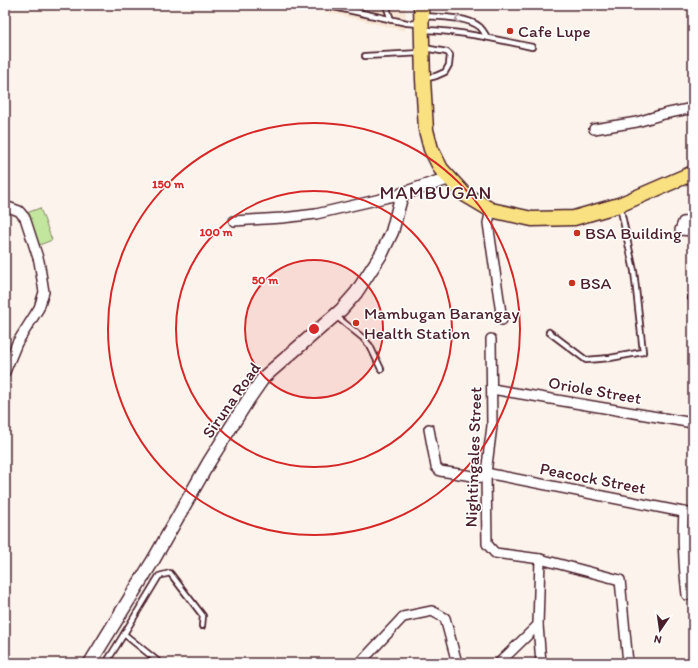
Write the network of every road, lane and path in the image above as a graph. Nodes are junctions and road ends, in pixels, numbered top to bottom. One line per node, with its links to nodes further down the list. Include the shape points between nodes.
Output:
1 (325, 5): 4 (lane)
2 (386, 5): 4 (lane)
3 (422, 19): 4 (lane, via 407,23); 5 (lane, via 446,31); 5 (lane, one-way to 3, via 474,23 451,17); 7 (main road)
4 (391, 20)
5 (487, 37): 6 (lane)
6 (532, 47)
7 (422, 50): 8 (lane); 9 (main road); 9 (lane, via 447,52 451,60 445,72)
8 (365, 56)
9 (423, 79): 13 (main road, via 426,130 431,149 441,169)
10 (693, 108): 11 (street, via 638,122)
11 (594, 129)
12 (693, 174): 15 (main road)
13 (449, 178): 14 (street); 17 (main road, via 464,194)
14 (402, 194): 19 (street, via 316,214); 37 (street, Siruna Road, via 392,232 382,253 356,293 341,310 264,376 209,462 154,559)
15 (619, 205): 17 (main road, via 574,218 532,218); 23 (lane, via 634,271 643,352 586,360)
16 (5, 206): 26 (street, via 19,211 25,218 39,261 44,292 39,308 17,343)
17 (491, 210): 22 (street, via 488,223)
18 (693, 219): 20 (street, via 683,222 680,230)
19 (234, 221)
20 (693, 231)
21 (337, 317): 25 (lane, via 367,342)
22 (502, 320)
23 (548, 332)
24 (491, 339): 27 (street, Nightingales Street)
25 (381, 369)
26 (5, 372)
27 (492, 389): 28 (street, Oriole Street); 30 (street, Nightingales Street, via 492,426)
28 (693, 423)
29 (429, 429): 30 (street, Peacock Street, via 436,467 440,471)
30 (486, 476): 31 (street, Peacock Street); 32 (street, Nightingales Street, via 487,544 495,553)
31 (688, 513): 33 (street, via 683,530)
32 (540, 559): 34 (street); 44 (street, Nightingales Street, via 620,580)
33 (687, 595)
34 (538, 625): 42 (street); 43 (street)
35 (202, 626): 36 (lane, via 203,616 170,573 159,576)
36 (124, 634): 38 (lane); 39 (lane)
37 (90, 663)
38 (106, 663)
39 (160, 663)
40 (360, 663): 41 (street, via 403,617 432,611 445,618)
41 (457, 663)
42 (499, 663)
43 (541, 663)
44 (628, 663)

